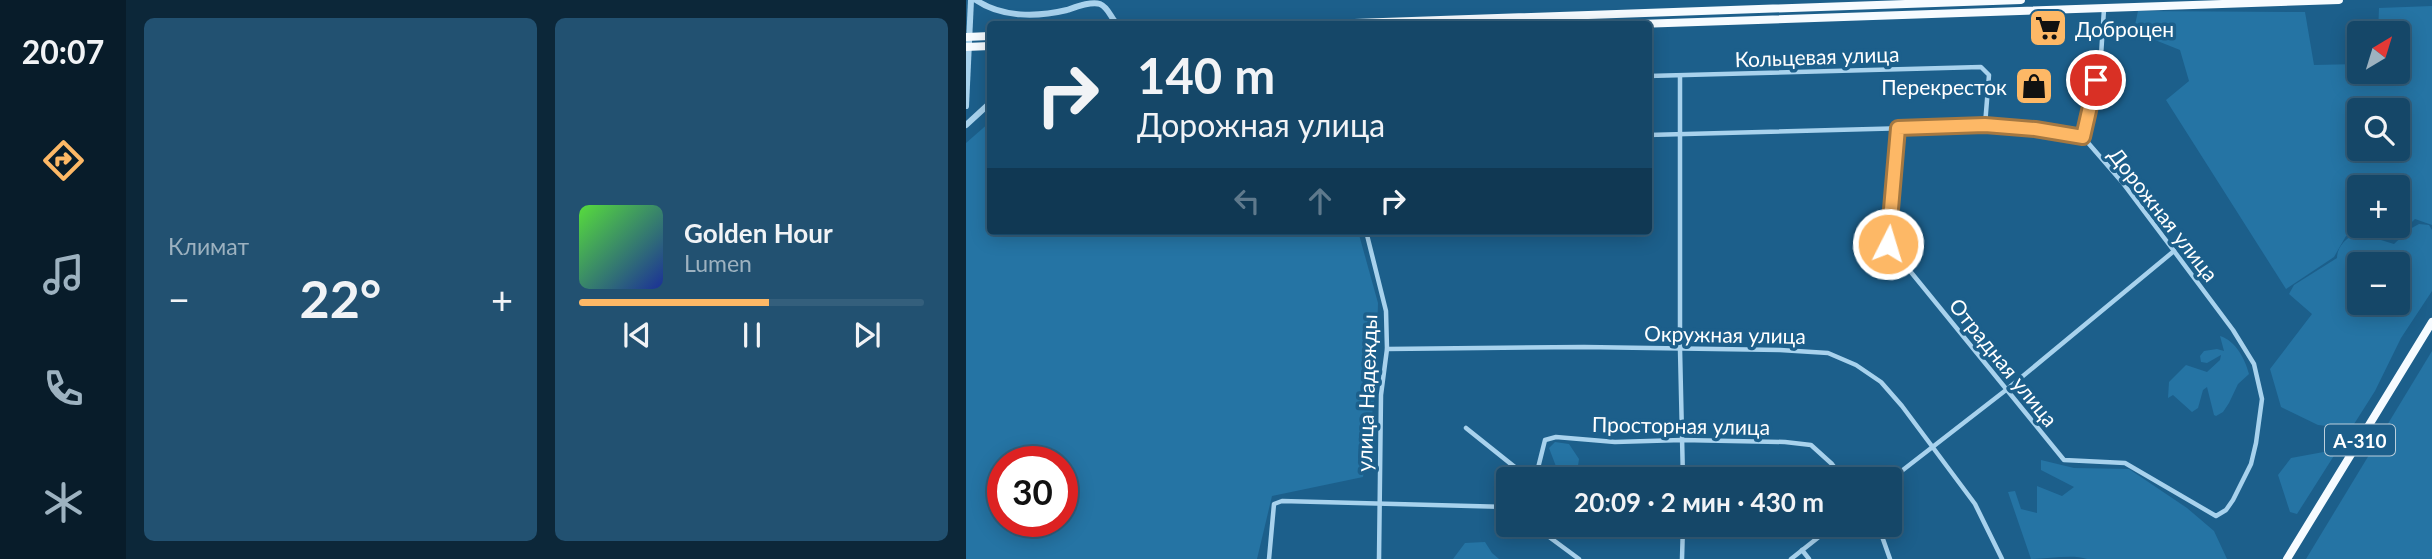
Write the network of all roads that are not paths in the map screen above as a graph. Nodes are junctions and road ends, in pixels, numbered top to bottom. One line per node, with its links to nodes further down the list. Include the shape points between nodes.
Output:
1 (972, 0): 5 (street); 6 (street, via 1028,16 1096,3 1103,5); 12 (street)
2 (2021, 0): 9 (highway)
3 (2339, 0): 4 (highway)
4 (2104, 4): 10 (highway); 25 (street, via 2101,56)
5 (966, 5)
6 (1110, 17): 7 (street); 8 (street)
7 (1108, 21)
8 (1114, 21)
9 (1413, 21)
10 (1652, 23)
11 (987, 36): 12 (highway)
12 (967, 37): 14 (street)
13 (987, 46): 14 (highway)
14 (967, 47): 17 (street)
15 (1652, 76): 16 (street, Кольцевая улица)
16 (1679, 76): 21 (street, Кольцевая улица, via 1981,67 1989,75); 23 (street)
17 (967, 78): 18 (street)
18 (966, 106)
19 (987, 106): 20 (street)
20 (966, 125)
21 (1985, 125): 22 (street, Дорожная улица); 25 (street, Дорожная улица)
22 (1898, 128): 23 (street, Дорожная улица); 31 (street, Отрадная улица, via 1888,244)
23 (1679, 134): 24 (street, Дорожная улица); 30 (street)
24 (1652, 135)
25 (2083, 137): 27 (street, Дорожная улица)
26 (1367, 235): 29 (street, улица Надежды, via 1386,311)
27 (2174, 251): 31 (street); 42 (street, Дорожная улица, via 2254,364 2262,399 2251,464 2233,500)
28 (2432, 322): 56 (highway, А-310)
29 (1387, 349): 30 (street, Окружная улица); 40 (street, улица Надежды, via 1381,395)
30 (1680, 349): 33 (street); 34 (street, Окружная улица, via 1828,354 1881,382)
31 (2006, 390): 34 (street); 42 (street, Отрадная улица, via 2064,460 2125,463)
32 (1466, 428): 35 (street, Просторная улица)
33 (1682, 440): 36 (street, Просторная улица, via 1615,442 1556,437 1545,440); 37 (street); 38 (street, Просторная улица, via 1811,445)
34 (1933, 445): 39 (street); 55 (street, Окружная улица, via 1975,505)
35 (1516, 467)
36 (1539, 467)
37 (1683, 467)
38 (1834, 467)
39 (1902, 470)
40 (1379, 502): 41 (street); 48 (street, via 1274,504); 49 (street, улица Надежды)
41 (1496, 507)
42 (2216, 516)
43 (1549, 537): 50 (street)
44 (1683, 537): 51 (street)
45 (1819, 537): 47 (street)
46 (1882, 537): 54 (street)
47 (1802, 550): 52 (street); 53 (street)
48 (1269, 559)
49 (1379, 559)
50 (1579, 559)
51 (1682, 559)
52 (1791, 559)
53 (1809, 559)
54 (1890, 559)
55 (2002, 559)
56 (2287, 559)

